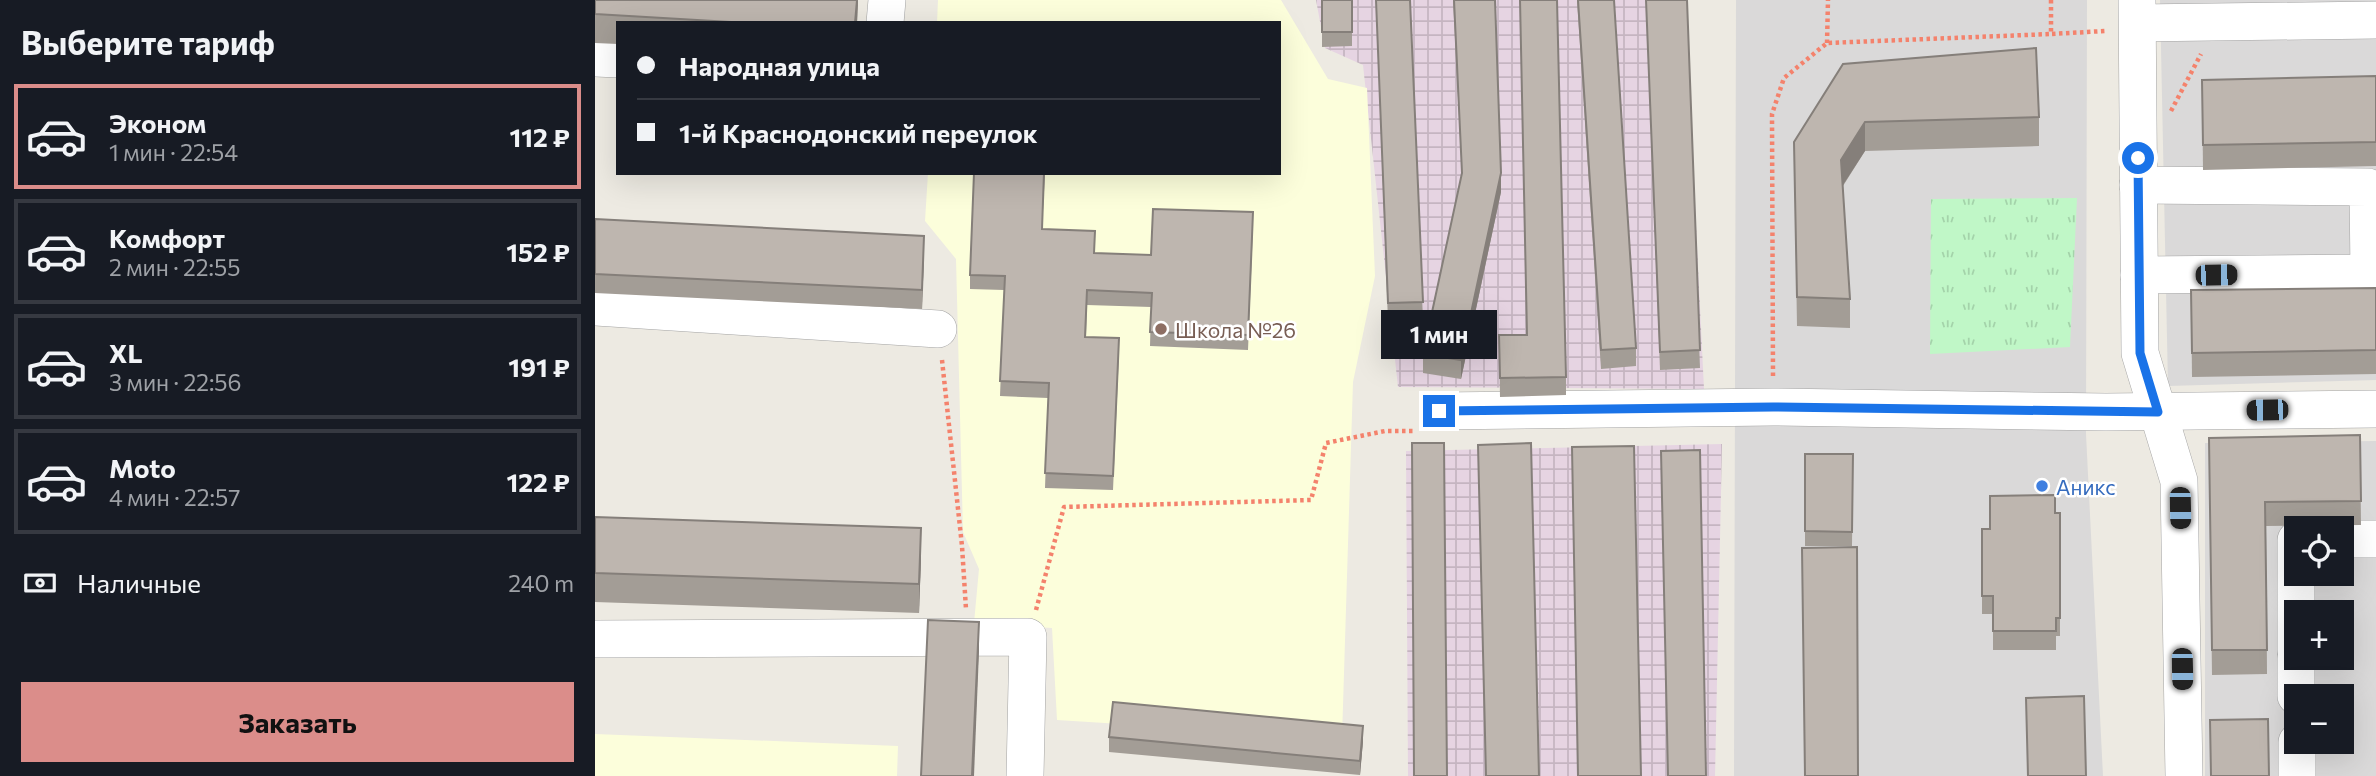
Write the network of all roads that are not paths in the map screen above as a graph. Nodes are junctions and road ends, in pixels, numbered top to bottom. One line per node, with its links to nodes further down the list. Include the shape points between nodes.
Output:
1 (887, 0): 4 (street)
2 (2127, 18): 3 (street); 7 (street)
3 (2376, 20)
4 (885, 21)
5 (595, 58): 6 (street)
6 (616, 59)
7 (2138, 185): 8 (street); 8 (street, via 2368,187 2369,273)
8 (2139, 275): 13 (street, via 2140,353)
9 (595, 307): 10 (street)
10 (938, 330)
11 (2376, 409): 13 (street)
12 (1439, 411): 13 (street, via 1773,407)
13 (2158, 412): 19 (street, via 2179,481)
14 (2354, 539): 15 (street)
15 (2376, 539)
16 (595, 639): 18 (street, via 1028,637)
17 (2297, 754): 20 (street)
18 (1025, 776)
19 (2184, 776)
20 (2297, 776)

